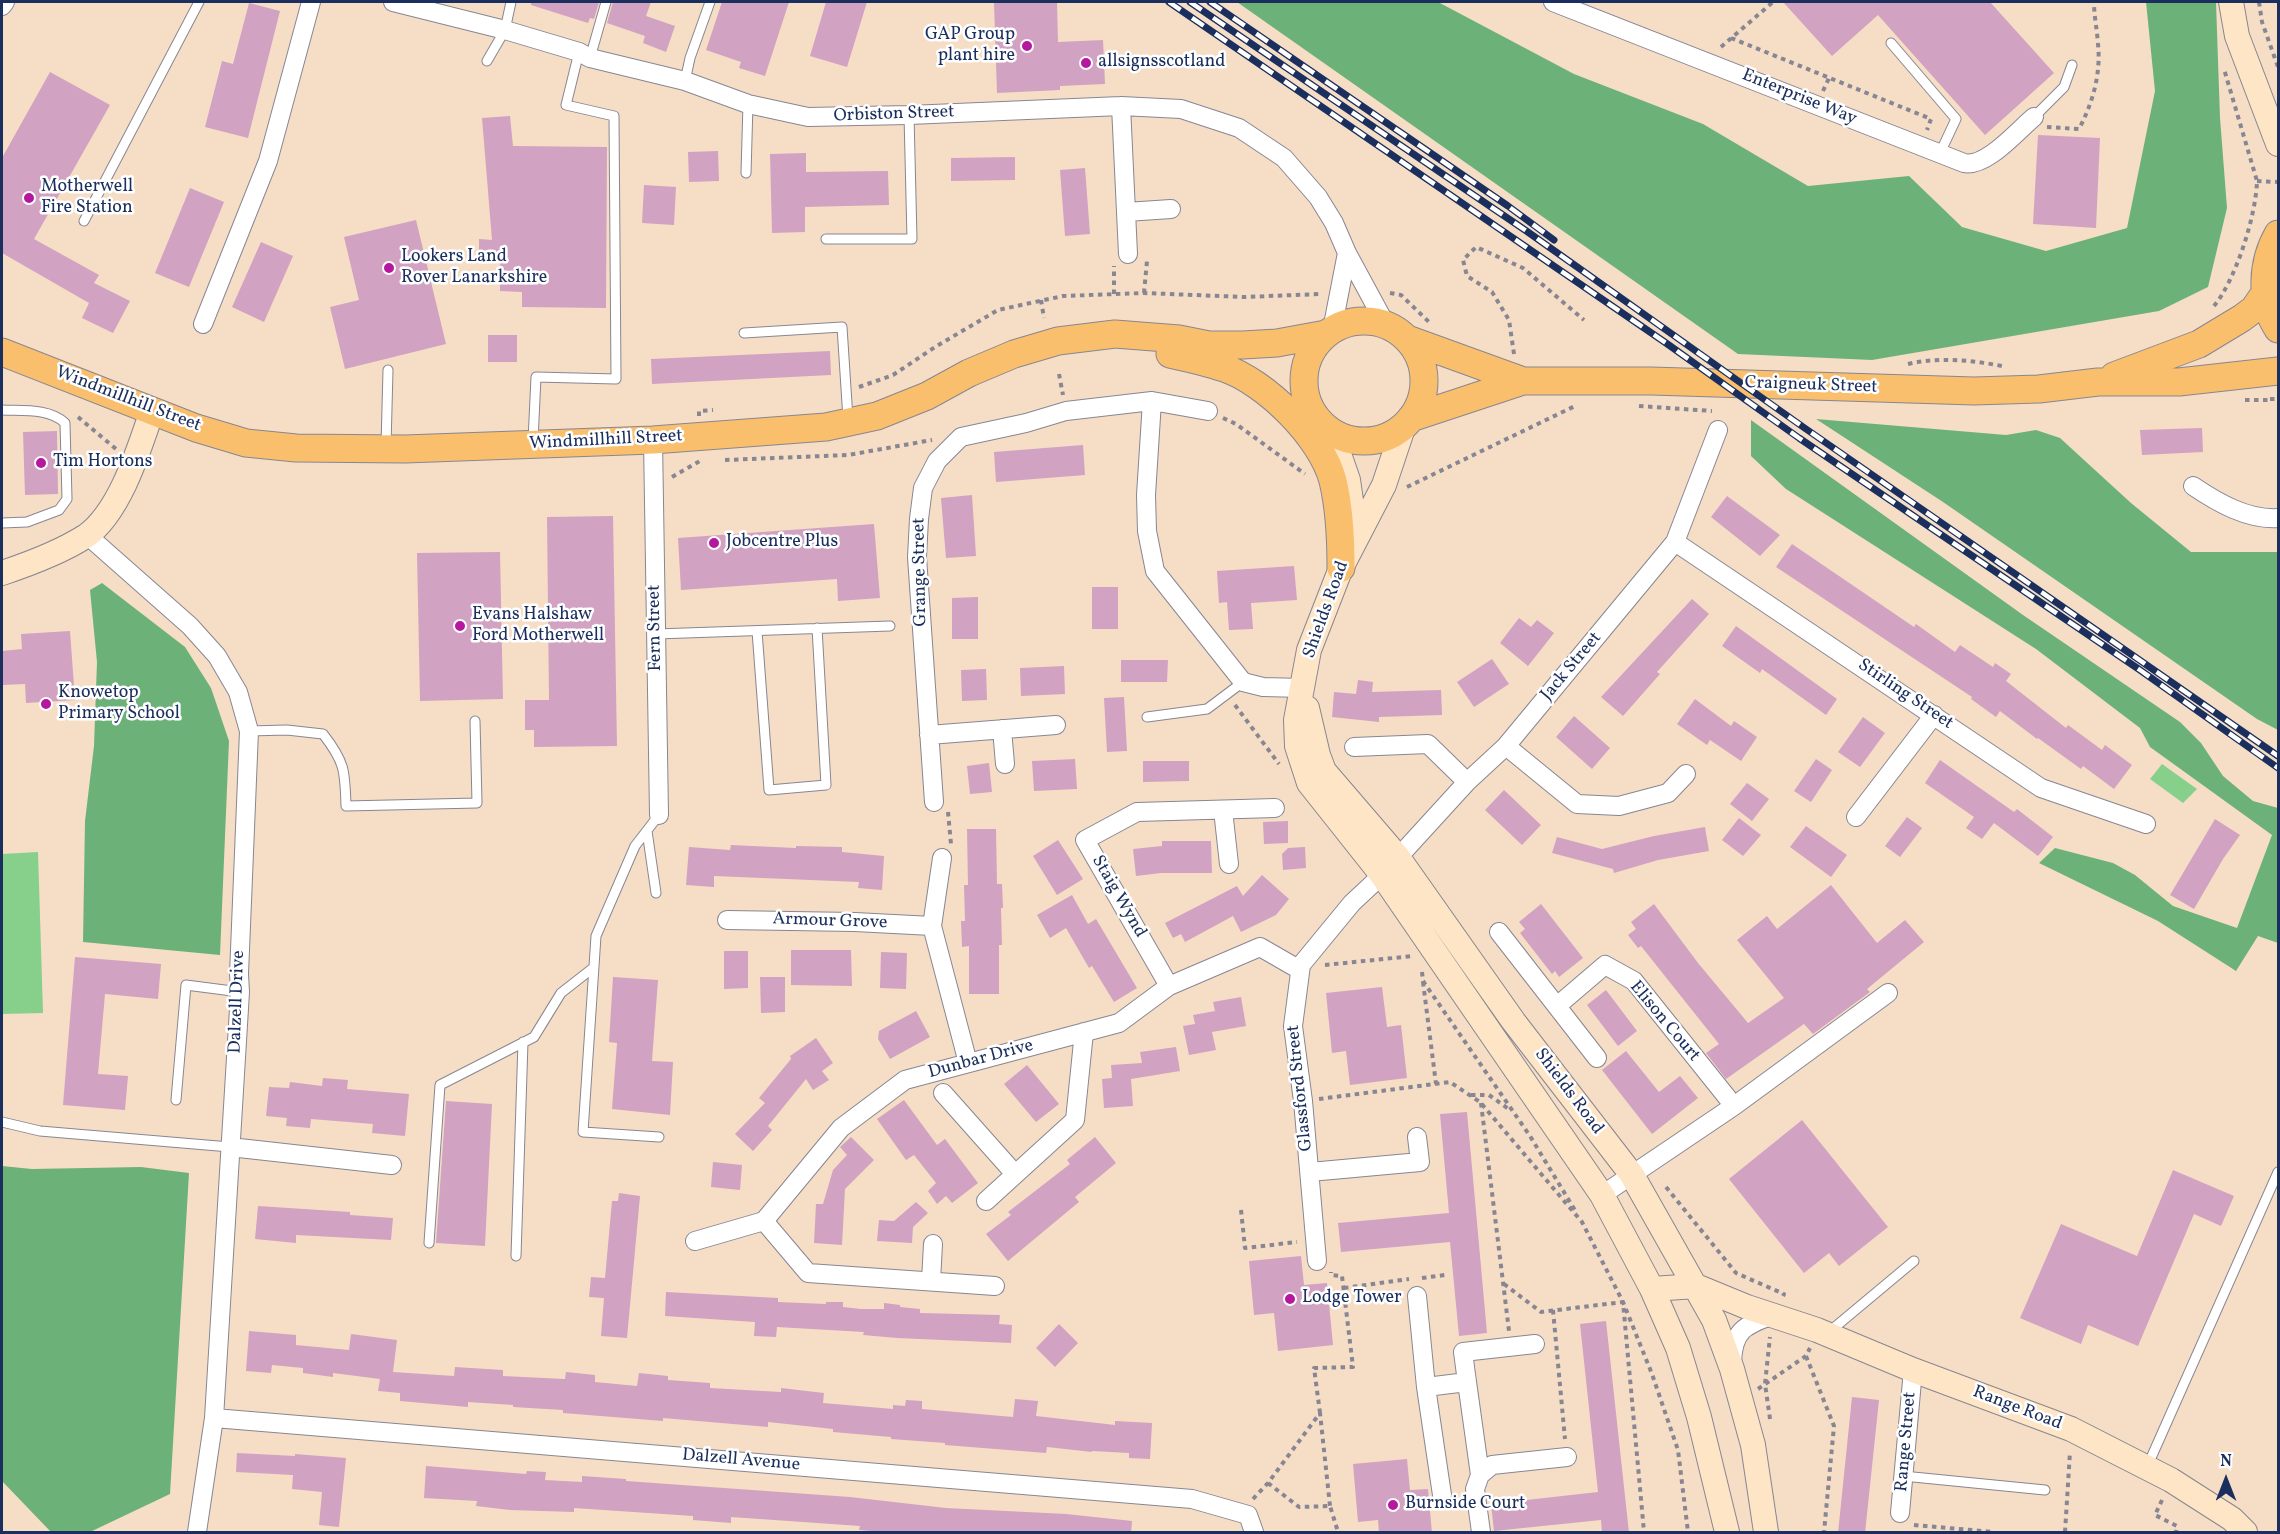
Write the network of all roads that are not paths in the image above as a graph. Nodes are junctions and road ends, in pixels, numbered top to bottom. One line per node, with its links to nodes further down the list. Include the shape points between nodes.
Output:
1 (5, 2): 10 (street)
2 (199, 2): 26 (lane)
3 (311, 2): 32 (street, via 268,161)
4 (393, 2): 11 (street, Orbiston Street)
5 (511, 2): 11 (lane)
6 (606, 2): 13 (lane)
7 (710, 2): 16 (lane)
8 (1553, 2): 22 (street, Enterprise Way)
9 (2231, 2): 21 (main road, via 2249,71)
10 (2, 6)
11 (505, 30): 13 (street, Orbiston Street); 14 (lane)
12 (1891, 43): 22 (lane, via 1956,119)
13 (585, 55): 16 (street, Orbiston Street); 54 (lane, via 566,105 614,116 616,379 536,377)
14 (487, 61)
15 (2072, 65): 20 (lane, via 2064,87)
16 (685, 81): 17 (street, Orbiston Street)
17 (748, 105): 19 (street, Orbiston Street, via 808,117); 23 (lane)
18 (1121, 106): 19 (street, Orbiston Street); 25 (street); 29 (street, Orbiston Street, via 1181,110 1239,128 1284,158 1318,197)
19 (909, 115): 28 (lane, via 912,239)
20 (2034, 117): 22 (street, Enterprise Way, via 1978,163 1964,163)
21 (2278, 139)
22 (1940, 153)
23 (746, 173)
24 (1171, 209): 25 (street)
25 (1126, 212): 30 (street)
26 (84, 221)
27 (2278, 232): 31 (main road, via 2266,263)
28 (826, 239)
29 (1347, 253): 34 (street); 35 (street, Orbiston Street)
30 (1128, 254)
31 (2265, 293): 33 (main road); 43 (main road, Craigneuk Street, via 2254,309 2199,344)
32 (203, 324)
33 (2278, 329)
34 (1329, 332): 35 (main road, via 1349,322 1368,321); 38 (main road, Windmillhill Street, via 1277,343); 44 (main road, via 1307,360)
35 (1397, 332): 42 (main road, Craigneuk Street); 49 (main road, via 1416,350 1424,378 1418,406)
36 (744, 333): 50 (lane, via 842,327)
37 (1087, 336): 38 (main road, Windmillhill Street, via 1136,335); 50 (main road, Windmillhill Street, via 1014,354 927,396 878,416); 62 (main road, via 1225,369 1273,397 1317,448 1332,479 1341,524)
38 (1209, 345): 44 (main road, Windmillhill Street)
39 (2, 352): 47 (main road, Windmillhill Street)
40 (388, 370): 55 (lane)
41 (2278, 371): 43 (main road, Craigneuk Street, via 2179,382)
42 (1523, 381): 43 (main road, Craigneuk Street, via 1974,391); 49 (main road, Craigneuk Street)
43 (2098, 382)
44 (1305, 393): 52 (main road, via 1315,415)
45 (1152, 401): 48 (street, Grange Street); 68 (street, via 1146,495 1147,531 1155,571); 76 (street, Grange Street, via 1066,411 961,436 938,461 923,488 917,557)
46 (2, 410): 58 (lane, via 44,412 65,423 67,499 59,510 27,522)
47 (152, 411): 55 (main road, Windmillhill Street, via 246,443); 59 (main road, via 119,495)
48 (1208, 411)
49 (1407, 421): 52 (main road, via 1388,436 1369,440 1349,439); 60 (main road, Shields Road, via 1384,485)
50 (848, 422): 53 (main road, Windmillhill Street)
51 (1718, 430): 61 (street, Jack Street)
52 (1331, 431): 60 (main road, via 1348,480)
53 (652, 440): 54 (main road, Windmillhill Street); 67 (street, Fern Street)
54 (532, 444): 55 (main road, Windmillhill Street)
55 (386, 449)
56 (2193, 486): 57 (street, via 2219,504 2266,519)
57 (2278, 518)
58 (2, 523)
59 (87, 535): 63 (main road); 75 (street, Dalzell Drive, via 218,656 238,692)
60 (1356, 535): 62 (main road, Shields Road)
61 (1675, 542): 70 (street, Stirling Street); 77 (street, Jack Street)
62 (1341, 568): 69 (main road, Shields Road, via 1309,650)
63 (2, 573)
64 (890, 626): 65 (lane)
65 (817, 628): 66 (lane); 66 (lane, via 826,785 769,790)
66 (757, 631): 67 (lane)
67 (656, 634): 85 (street, Fern Street)
68 (1243, 682): 69 (street); 71 (lane, via 1207,709)
69 (1303, 688): 89 (main road, Shields Road, via 1324,771); 92 (main road, Shields Road, via 1296,720 1297,746 1309,783)
70 (1934, 715): 86 (street); 87 (street, Stirling Street, via 2041,788)
71 (1147, 717)
72 (475, 721): 75 (lane, via 477,803 346,806 346,776 338,753 323,734)
73 (1056, 725): 74 (street)
74 (1002, 729): 76 (street); 79 (street)
75 (249, 731): 100 (street, Dalzell Drive)
76 (929, 735): 82 (street, Grange Street)
77 (1506, 746): 80 (street, via 1577,804 1618,806 1668,793); 81 (street, Jack Street)
78 (1353, 747): 81 (street, via 1428,744)
79 (1005, 764)
80 (1686, 774)
81 (1467, 782): 89 (street, Jack Street)
82 (933, 802)
83 (1275, 808): 84 (street, Staig Wynd)
84 (1223, 810): 91 (street); 99 (street, Staig Wynd, via 1137,812 1085,840)
85 (659, 815): 88 (lane)
86 (1856, 817)
87 (2146, 824)
88 (647, 831): 93 (lane); 97 (lane, via 635,846 596,936)
89 (1397, 856): 92 (street, Jack Street); 115 (main road, Shields Road, via 1514,1022)
90 (942, 858): 95 (street)
91 (1229, 864)
92 (1382, 875): 98 (street, via 1352,903); 119 (main road, Shields Road)
93 (656, 893)
94 (727, 920): 95 (street, Armour Grove)
95 (932, 926): 106 (street)
96 (1498, 932): 102 (street)
97 (593, 968): 104 (lane, via 561,993 534,1037); 111 (lane, via 583,1132)
98 (1301, 968): 99 (street, Dunbar Drive, via 1260,947); 116 (street, Glassford Street, via 1293,1026)
99 (1169, 986): 103 (street, Dunbar Drive, via 1119,1023)
100 (240, 992): 108 (lane, via 186,985); 113 (street, Dalzell Drive)
101 (1888, 993): 109 (street)
102 (1557, 1006): 105 (street); 109 (street, Elison Court, via 1605,965 1615,970 1634,981)
103 (1084, 1032): 106 (street, Dunbar Drive); 118 (street, via 1075,1120)
104 (524, 1042): 123 (lane, via 440,1085); 125 (lane)
105 (1597, 1058)
106 (968, 1063): 121 (street, Dunbar Drive, via 905,1080 841,1128)
107 (943, 1093): 118 (street)
108 (176, 1100)
109 (1734, 1106): 115 (street)
110 (2, 1122): 113 (lane, via 40,1131)
111 (659, 1137)
112 (1417, 1137): 116 (street, via 1420,1162)
113 (230, 1148): 114 (street); 140 (street, Dalzell Drive)
114 (392, 1165)
115 (1640, 1170): 119 (street); 130 (main road, Shields Road)
116 (1310, 1172): 127 (street, Glassford Street, via 1315,1239)
117 (2278, 1172): 142 (lane)
118 (1015, 1174): 120 (street)
119 (1602, 1194): 131 (main road, Shields Road)
120 (986, 1201)
121 (764, 1221): 122 (street); 128 (street, via 808,1273)
122 (695, 1241)
123 (429, 1243)
124 (933, 1244): 128 (street)
125 (516, 1256)
126 (1914, 1261): 134 (lane)
127 (1324, 1262)
128 (930, 1281): 129 (street)
129 (995, 1286)
130 (1696, 1286): 131 (main road, Range Road); 133 (main road, Range Road); 136 (main road, Shields Road)
131 (1652, 1289): 152 (main road, Shields Road, via 1678,1348)
132 (1417, 1296): 139 (street)
133 (1773, 1315): 134 (main road, Range Road); 136 (street, via 1749,1324 1735,1340)
134 (1822, 1332): 137 (main road, Range Road)
135 (1535, 1344): 138 (street, via 1463,1352)
136 (1732, 1369): 148 (main road, Shields Road, via 1753,1445)
137 (1913, 1370): 142 (main road, Range Road, via 2071,1430); 144 (street, Range Street)
138 (1467, 1382): 139 (street); 143 (street)
139 (1426, 1387): 146 (street)
140 (213, 1418): 149 (street, Dalzell Drive); 150 (street, Dalzell Avenue, via 1192,1498 1248,1515)
141 (1567, 1457): 143 (street, via 1492,1464)
142 (2147, 1467): 153 (main road, Range Road, via 2232,1519)
143 (1480, 1474): 151 (street, via 1475,1489)
144 (1904, 1476): 145 (lane); 147 (street, Range Street)
145 (2046, 1490)
146 (1442, 1495)
147 (1900, 1513)
148 (1763, 1532)
149 (197, 1533)
150 (1254, 1533)
151 (1481, 1533)
152 (1727, 1533)
153 (2245, 1533)

